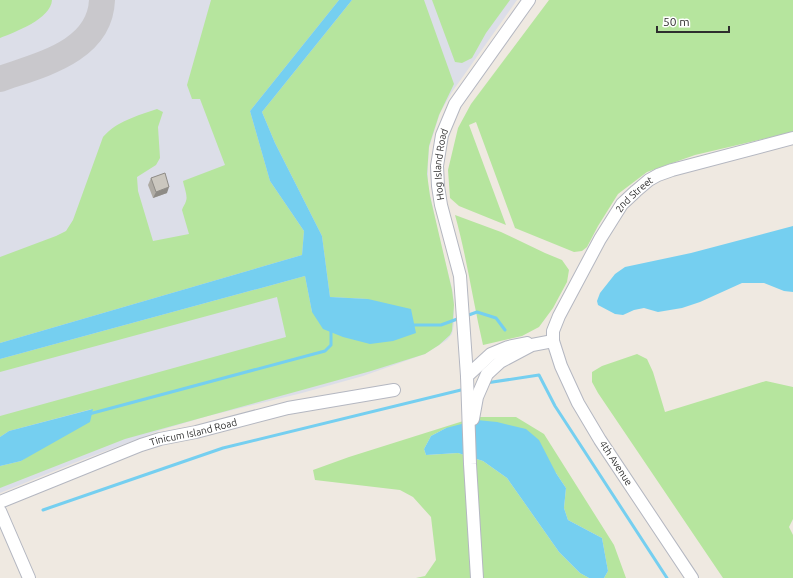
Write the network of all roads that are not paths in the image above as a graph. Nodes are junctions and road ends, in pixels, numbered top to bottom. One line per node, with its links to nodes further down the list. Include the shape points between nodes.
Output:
1 (529, 0): 5 (street, Hog Island Road, via 461,95 445,125 440,145 438,186 460,276)
2 (793, 138): 3 (street, 2nd Street, via 672,170 658,175 636,191 622,204 600,239 554,324)
3 (553, 341): 4 (street); 12 (street, 4th Avenue, via 582,409 600,440)
4 (532, 345): 5 (street, via 527,343 508,347 491,354); 7 (street, via 500,362 487,374 474,411)
5 (467, 379): 7 (street, Hog Island Road)
6 (394, 390): 8 (street, Tinicum Island Road, via 288,408 160,439)
7 (469, 453): 11 (street)
8 (0, 502)
9 (0, 511): 10 (street)
10 (29, 578)
11 (477, 578)
12 (692, 578)

